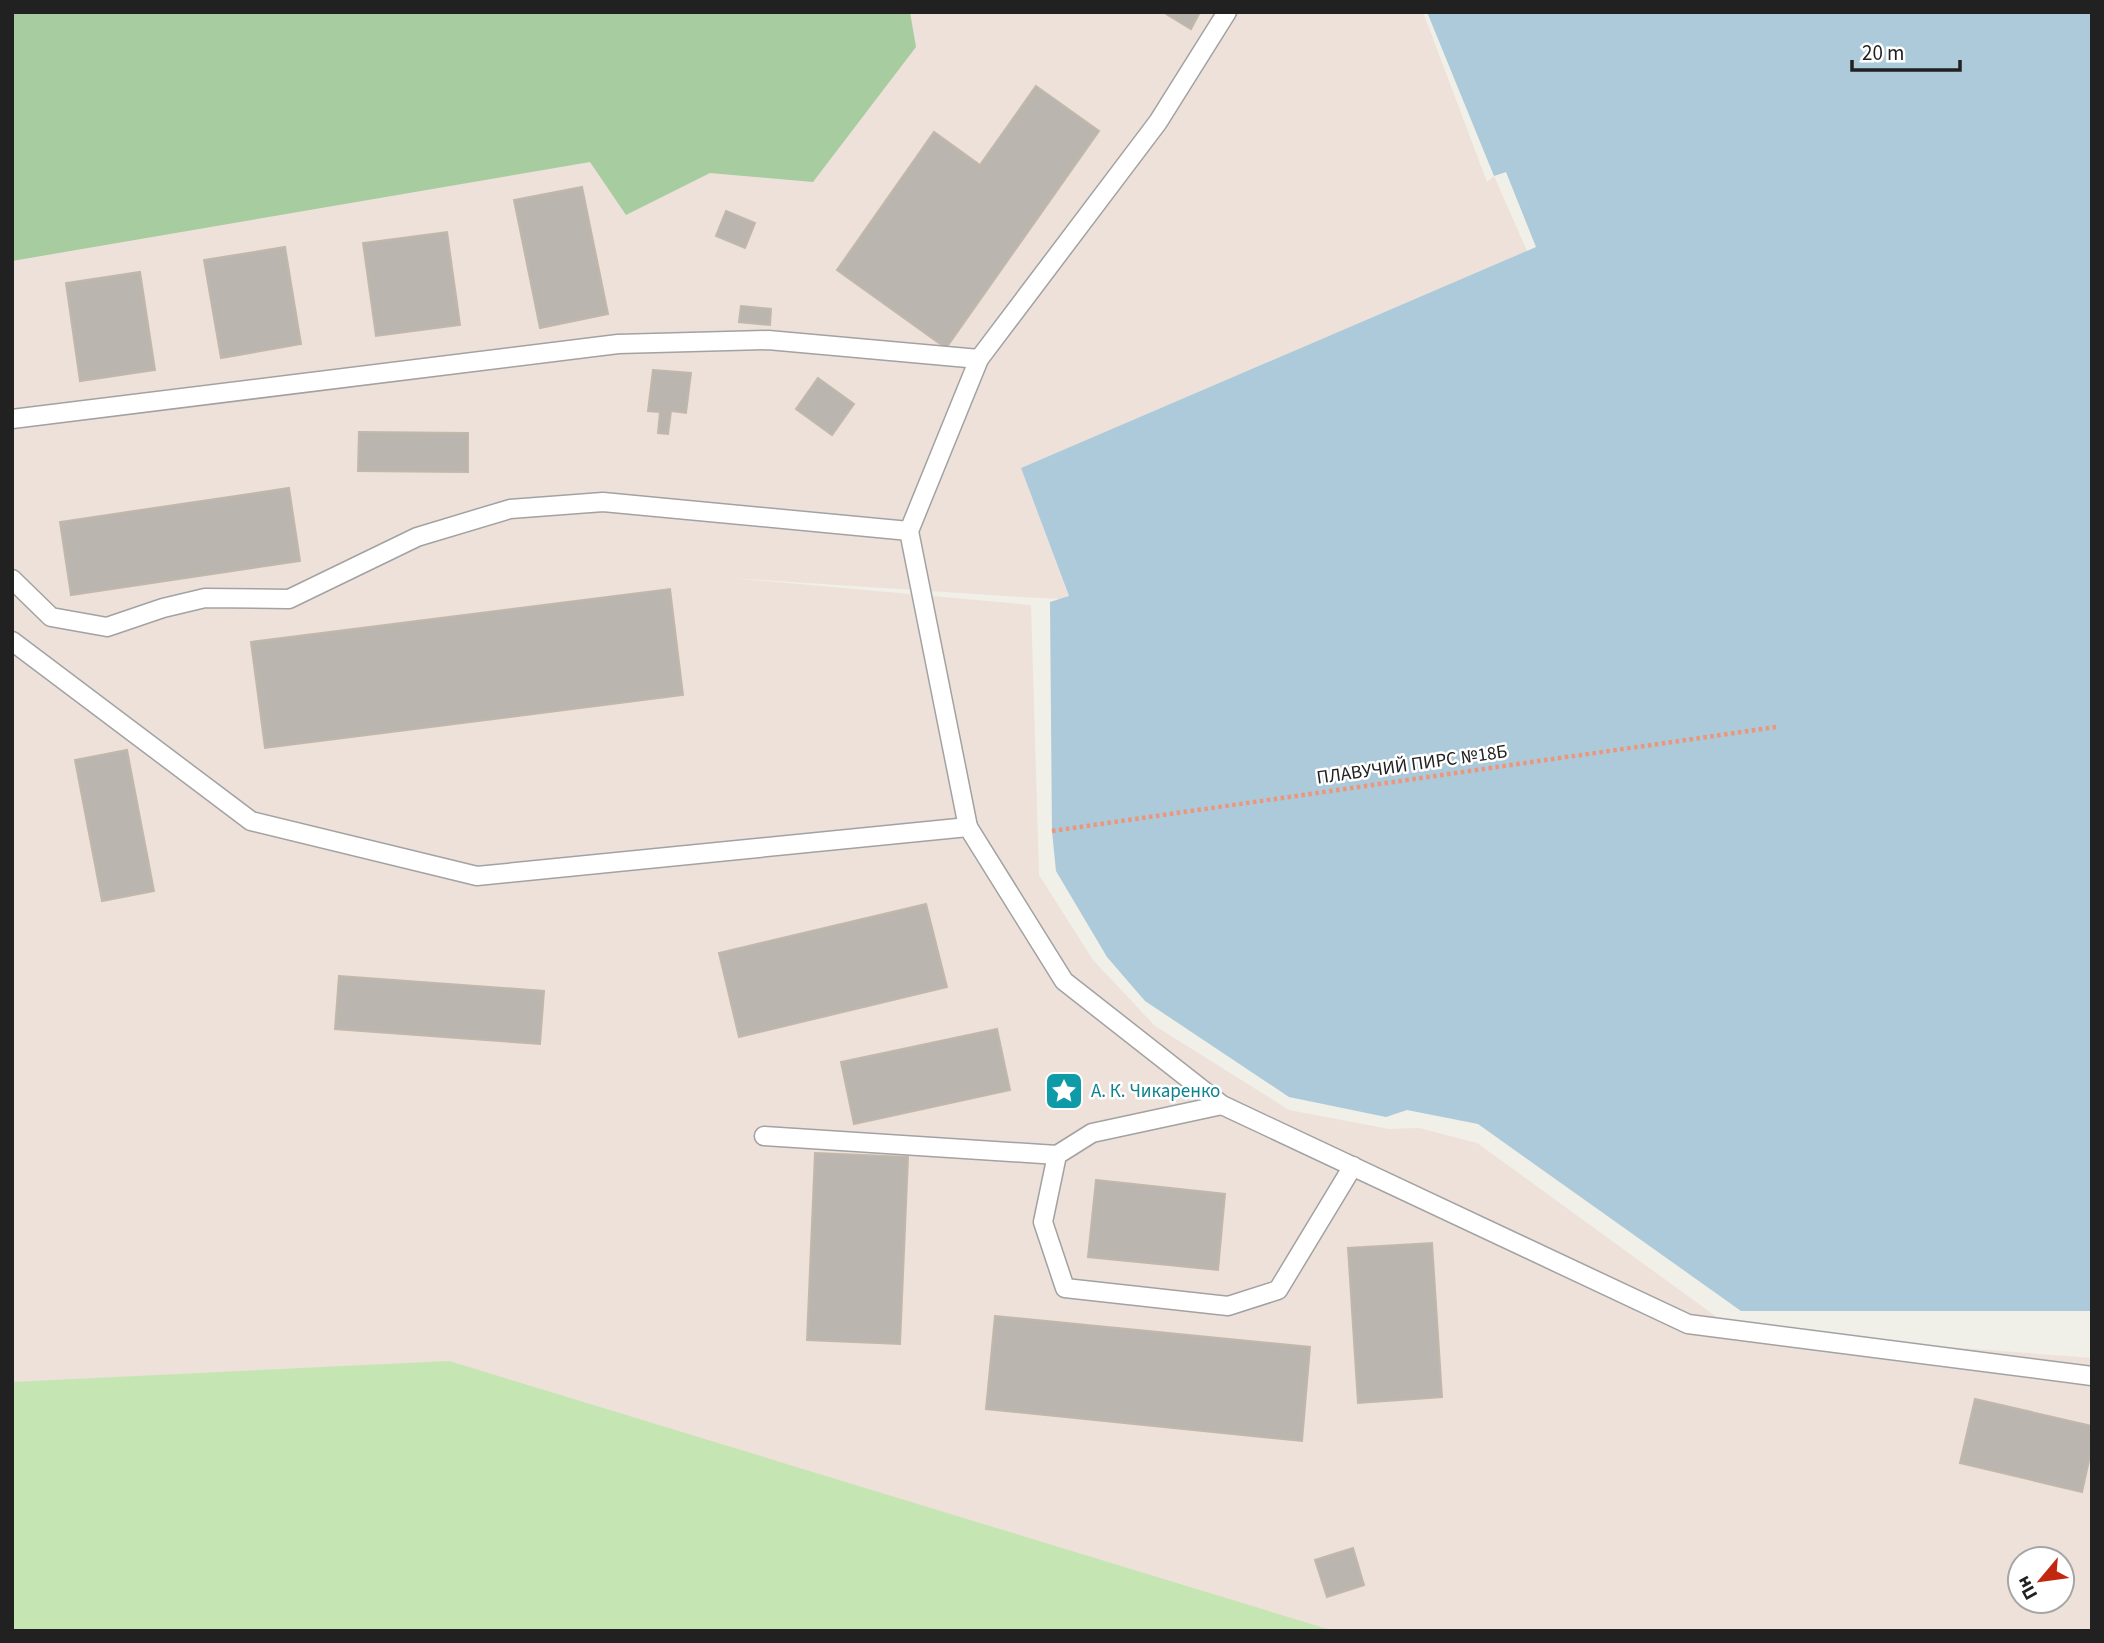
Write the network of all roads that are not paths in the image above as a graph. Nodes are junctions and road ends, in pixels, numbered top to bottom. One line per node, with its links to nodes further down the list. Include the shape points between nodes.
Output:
1 (1227, 12): 2 (lane, via 1158,122)
2 (979, 359): 3 (lane, via 768,340 618,344); 4 (lane)
3 (12, 419)
4 (909, 531): 5 (lane, via 603,502 510,509 417,537 289,599 205,598 107,627 51,617); 7 (lane)
5 (12, 579)
6 (12, 641): 7 (lane, via 251,821 477,876)
7 (968, 827): 8 (lane, via 1064,981)
8 (1222, 1105): 10 (lane, via 1093,1133); 11 (lane)
9 (764, 1136): 10 (lane)
10 (1057, 1155): 11 (lane, via 1043,1222 1065,1288 1228,1306 1279,1290)
11 (1353, 1166): 12 (lane, via 1688,1324)
12 (2092, 1376)

